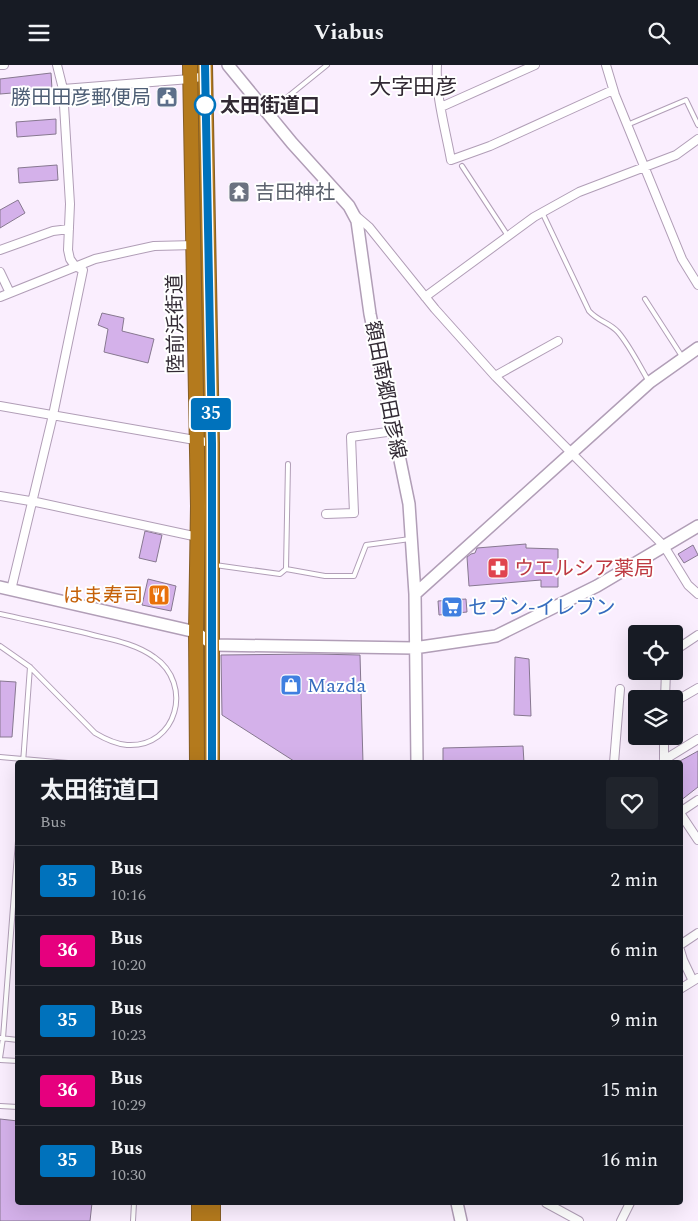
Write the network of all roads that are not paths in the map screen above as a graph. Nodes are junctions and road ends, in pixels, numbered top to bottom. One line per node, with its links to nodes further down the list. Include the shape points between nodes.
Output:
1 (0, 65): 2 (street)
2 (4, 65)
3 (56, 65): 11 (street)
4 (228, 65): 14 (street, 額田南郷田彦線)
5 (327, 65): 14 (lane)
6 (437, 65): 13 (street)
7 (535, 65): 13 (street)
8 (606, 65): 12 (street)
9 (205, 70): 10 (street); 24 (highway, 陸前浜街道)
10 (190, 72): 11 (street); 24 (highway, 陸前浜街道)
11 (63, 89): 22 (street)
12 (613, 90): 13 (street, via 490,146 451,159); 15 (street)
13 (441, 107)
14 (268, 113): 21 (street, 額田南郷田彦線)
15 (627, 125): 16 (lane, via 686,100); 19 (street)
16 (698, 125)
17 (698, 139): 19 (street, via 676,155)
18 (462, 166): 23 (lane)
19 (645, 167): 20 (street, via 579,192); 28 (street, via 682,259)
20 (542, 212): 23 (street); 37 (lane, via 589,311 619,333)
21 (354, 214): 31 (street, via 369,227); 40 (street, 額田南郷田彦線)
22 (69, 229): 25 (street, via 53,231); 26 (street, via 68,250)
23 (508, 235): 31 (street)
24 (200, 244): 26 (street, via 154,246); 41 (highway, 陸前浜街道); 42 (highway, 陸前浜街道)
25 (1, 250)
26 (75, 266): 29 (street); 39 (street, via 83,270)
27 (0, 272): 29 (street)
28 (698, 285)
29 (10, 293): 30 (street)
30 (0, 297)
31 (425, 297): 36 (street)
32 (644, 299): 35 (lane)
33 (558, 341): 36 (street)
34 (698, 348): 35 (street)
35 (682, 358): 37 (street)
36 (495, 376): 43 (street)
37 (650, 382): 43 (street)
38 (0, 406): 39 (street)
39 (53, 415): 41 (street); 46 (street)
40 (394, 431): 47 (street, via 351,437 354,513); 50 (street, 額田南郷田彦線)
41 (197, 441): 42 (street); 49 (highway, 陸前浜街道)
42 (212, 443): 52 (highway, 陸前浜街道)
43 (572, 453): 51 (street); 55 (street)
44 (288, 464): 53 (lane)
45 (0, 496): 46 (street)
46 (31, 501): 49 (street); 54 (street)
47 (326, 514)
48 (698, 526): 51 (street)
49 (198, 537): 58 (highway, 陸前浜街道)
50 (412, 539): 53 (lane, via 366,545 354,576 325,576); 55 (street, 額田南郷田彦線)
51 (664, 546): 56 (street, via 688,585); 63 (street, via 598,587 496,636)
52 (212, 564): 53 (lane, via 280,574); 60 (highway, 陸前浜街道)
53 (286, 569)
54 (5, 589): 58 (street)
55 (415, 594): 63 (street, 額田南郷田彦線)
56 (698, 594)
57 (0, 613): 64 (lane, via 119,642 146,652 164,665 174,681 176,709 165,729 157,736 138,744 116,743 95,733)
58 (196, 632): 60 (street); 73 (highway, 陸前浜街道)
59 (698, 635): 61 (street)
60 (213, 645): 63 (street); 74 (highway, 陸前浜街道)
61 (683, 645)
62 (0, 646): 64 (lane)
63 (414, 648): 75 (street, 額田南郷田彦線)
64 (30, 667): 72 (lane)
65 (698, 688): 67 (street)
66 (620, 689): 76 (street)
67 (683, 697)
68 (698, 739): 78 (street)
69 (664, 745): 77 (street)
70 (0, 757): 71 (lane)
71 (17, 760)
72 (23, 760)
73 (197, 760)
74 (212, 760)
75 (417, 760)
76 (614, 760)
77 (664, 760)
78 (666, 760)
79 (698, 800): 80 (street)
80 (683, 810)
81 (683, 817): 82 (street)
82 (698, 840)
83 (15, 876): 89 (lane)
84 (698, 933): 85 (street)
85 (683, 943)
86 (683, 961): 87 (street)
87 (696, 979): 88 (street)
88 (683, 987)
89 (1, 1038): 90 (lane); 91 (lane)
90 (15, 1040)
91 (0, 1059): 92 (lane)
92 (15, 1061)
93 (0, 1106): 94 (lane)
94 (15, 1107)
95 (134, 1205): 101 (lane)
96 (199, 1205): 102 (highway)
97 (213, 1205): 103 (highway)
98 (457, 1205): 104 (street)
99 (550, 1205): 105 (street)
100 (629, 1205): 106 (street)
101 (133, 1221)
102 (199, 1221)
103 (213, 1221)
104 (461, 1221)
105 (579, 1221)
106 (621, 1221)

